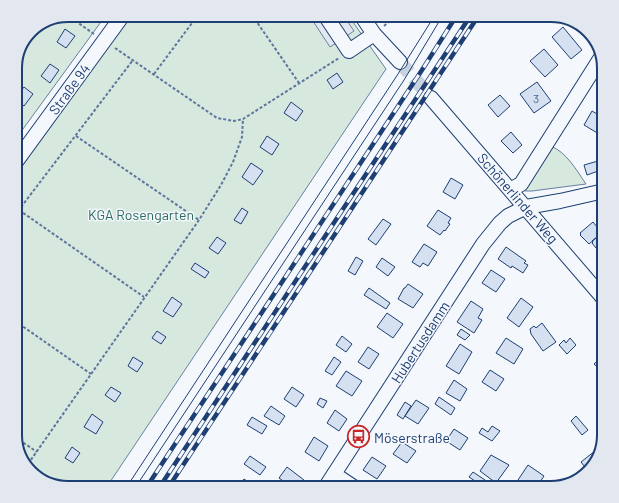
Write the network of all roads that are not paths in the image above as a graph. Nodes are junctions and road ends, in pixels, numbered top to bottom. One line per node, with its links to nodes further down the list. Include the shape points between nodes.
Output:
1 (118, 22): 8 (street, Straße 94)
2 (330, 22): 4 (street, via 349,51)
3 (366, 22): 4 (street)
4 (374, 34): 5 (street)
5 (400, 62)
6 (597, 64): 9 (street, via 522,184)
7 (431, 98): 9 (street, Schönerlinder Weg)
8 (22, 153)
9 (510, 190): 11 (street, Schönerlinder Weg)
10 (597, 193): 11 (street, Hubertusdamm)
11 (526, 207): 12 (street, Schönerlinder Weg); 13 (street, Hubertusdamm, via 508,216 483,244)
12 (597, 291)
13 (334, 474): 14 (street, Hubertusdamm); 15 (street)
14 (330, 481)
15 (344, 481)

